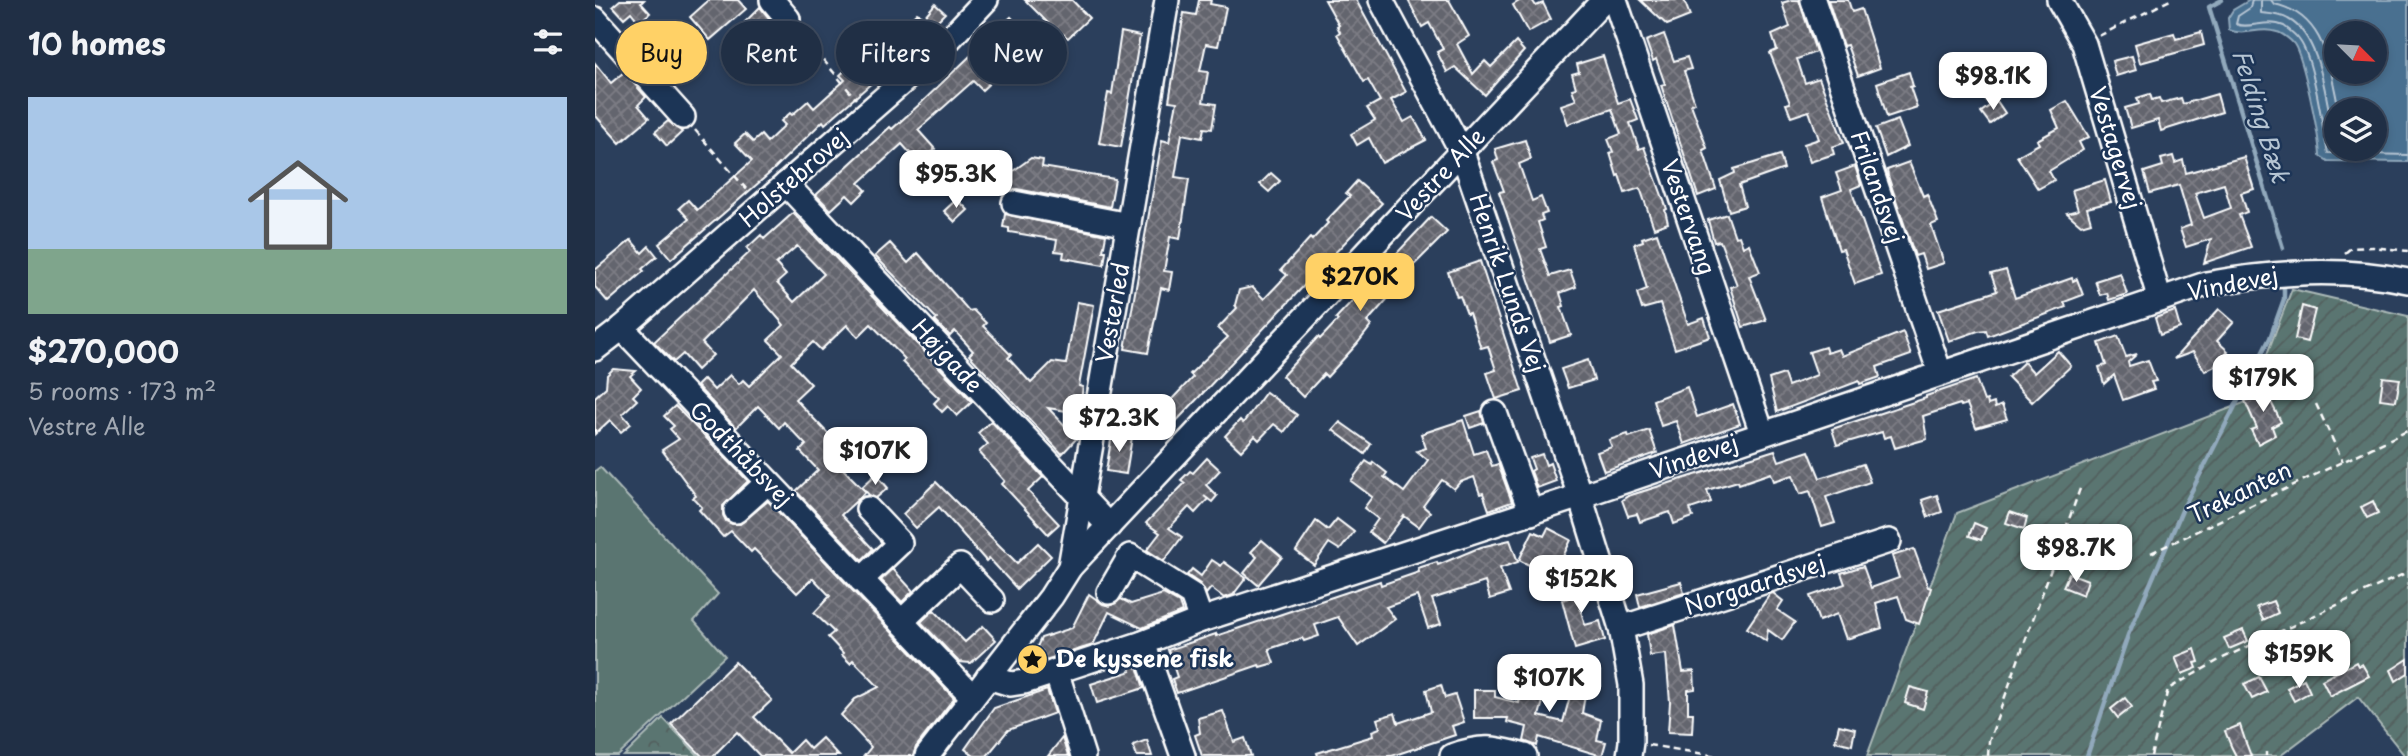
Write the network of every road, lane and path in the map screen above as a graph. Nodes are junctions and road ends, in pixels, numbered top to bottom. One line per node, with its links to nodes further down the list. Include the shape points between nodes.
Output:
1 (772, 0): 11 (street)
2 (986, 0): 13 (street, Holstebrovej, via 940,49)
3 (1167, 0): 19 (street, Vesterled)
4 (1381, 0): 15 (street, Henrik Lunds Vej)
5 (1604, 0): 15 (street, Vestre Alle)
6 (1615, 0): 30 (street, Vestervang)
7 (1813, 0): 26 (street, Frilandsvej)
8 (2059, 0): 12 (street, Vestagervej)
9 (2170, 0): 12 (path)
10 (595, 19): 14 (street)
11 (788, 19): 13 (path)
12 (2084, 44): 23 (street, Vestagervej)
13 (867, 113): 16 (street, Holstebrovej)
14 (683, 117): 18 (path)
15 (1462, 152): 34 (street, Henrik Lunds Vej); 39 (street, Vestre Alle)
16 (786, 184): 18 (street, Holstebrovej); 35 (street, Højgade)
17 (1014, 204): 19 (street)
18 (762, 206): 24 (street, Holstebrovej)
19 (1129, 225): 35 (street, Vesterled)
20 (2408, 251): 21 (path, via 2351,248)
21 (2338, 272): 22 (street, Vindevej); 23 (street, Vindevej, via 2253,275 2206,284)
22 (2408, 281)
23 (2160, 300): 26 (street, Vindevej)
24 (622, 328): 25 (street, Holstebrovej); 32 (street, Godthåbsvej)
25 (595, 349)
26 (1940, 373): 30 (street, Vindevej)
27 (2316, 404): 31 (path)
28 (1495, 412): 38 (street)
29 (2407, 431): 31 (path, Trekanten)
30 (1762, 433): 34 (street, Vindevej)
31 (2343, 462): 41 (path, Trekanten)
32 (768, 482): 37 (street); 44 (street, Godthåbsvej)
33 (2081, 486): 61 (path)
34 (1580, 496): 38 (street, Vindevej); 49 (street)
35 (1081, 499): 39 (street, Højgade); 42 (street, Vesterled)
36 (868, 509): 44 (street, via 900,543)
37 (736, 511)
38 (1531, 513): 47 (street, Vindevej)
39 (1109, 526): 42 (street, Vestre Alle)
40 (1889, 541): 49 (street, Norgaardsvej)
41 (2151, 553)
42 (1070, 567): 52 (street, Vestre Alle)
43 (2408, 572): 62 (path, via 2221,659 2168,690)
44 (861, 580): 48 (street, Godthåbsvej)
45 (1109, 592): 47 (street, via 1130,556 1192,595)
46 (992, 600): 48 (street, via 960,566)
47 (1201, 620): 50 (street, Vindevej)
48 (901, 622): 53 (street, Godthåbsvej)
49 (1621, 628): 54 (street, via 1631,685)
50 (1143, 643): 51 (street, Vindevej); 57 (street)
51 (1056, 671): 52 (street, Vindevej, via 1011,684); 56 (street)
52 (988, 677): 53 (street, Vestre Alle)
53 (972, 696): 55 (street, Vestre Alle)
54 (1630, 749): 60 (path)
55 (927, 756)
56 (1083, 756)
57 (1183, 756)
58 (1452, 756): 59 (street, via 1474,748)
59 (1525, 756)
60 (1717, 756)
61 (1987, 756)
62 (2151, 756)

